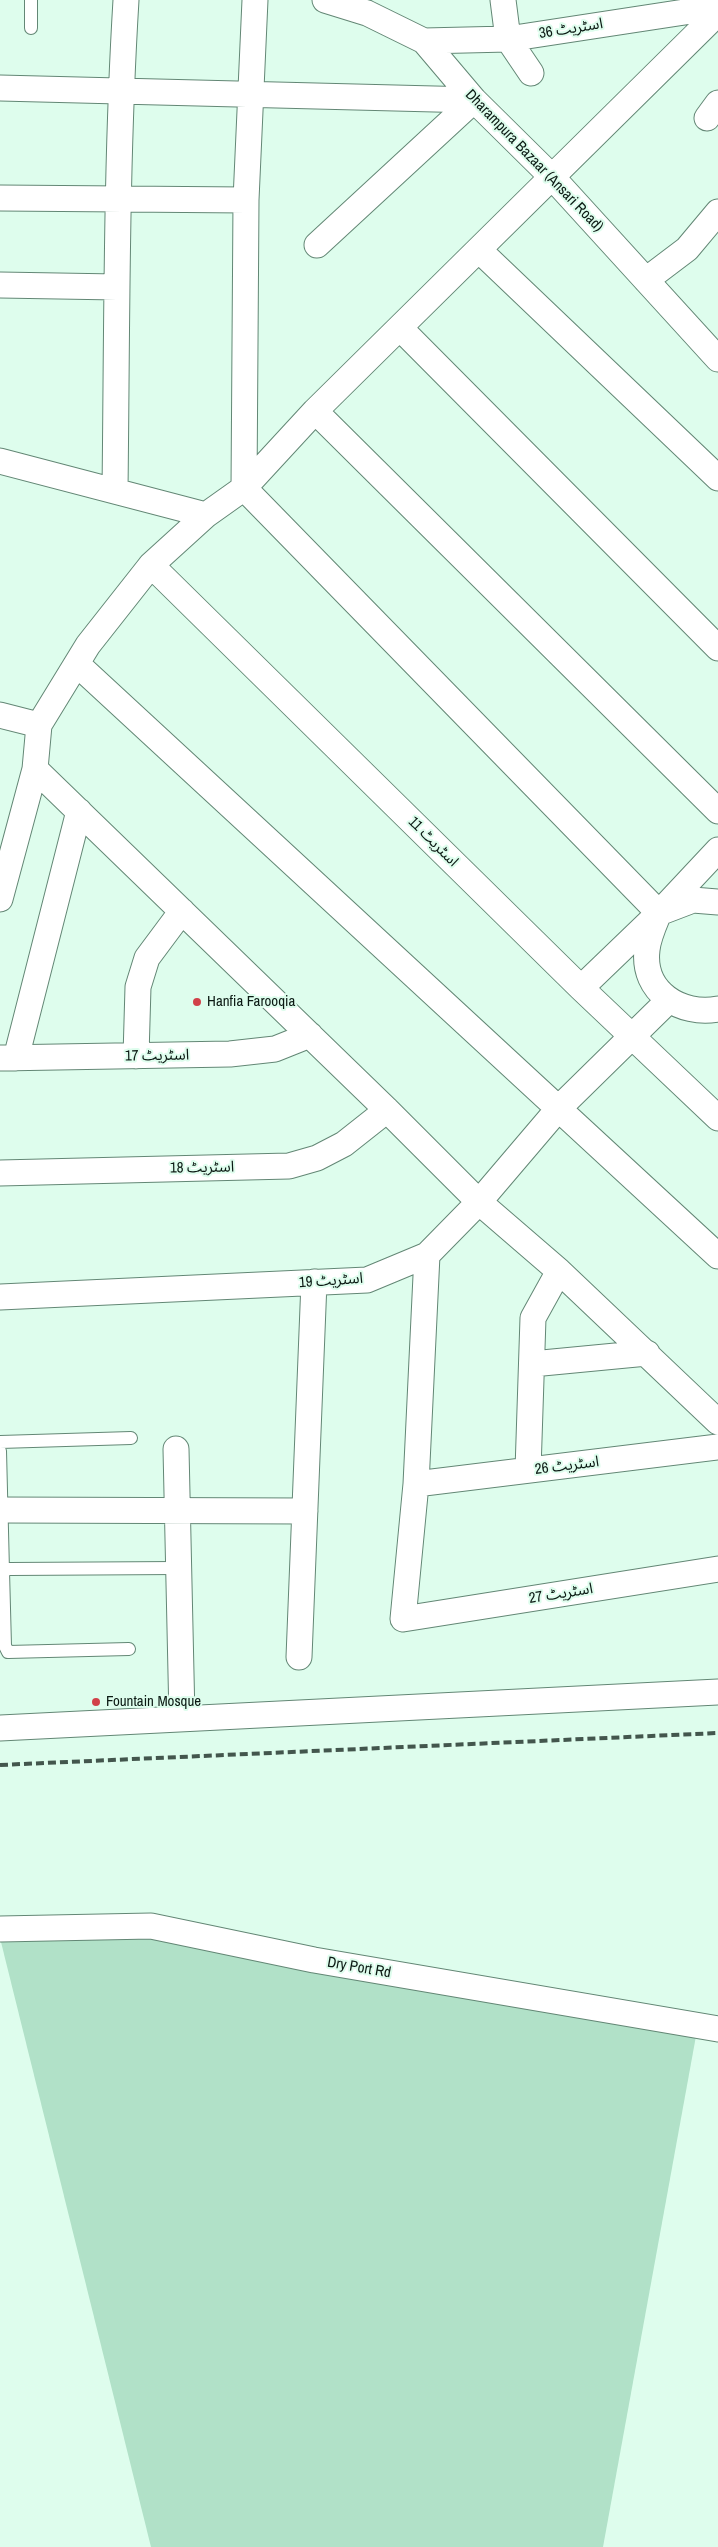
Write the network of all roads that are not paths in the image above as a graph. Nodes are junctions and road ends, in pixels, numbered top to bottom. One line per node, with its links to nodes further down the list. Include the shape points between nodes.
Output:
1 (31, 0): 7 (lane)
2 (126, 0): 12 (street)
3 (255, 0): 13 (street)
4 (325, 0): 9 (street, Dharampura Bazaar (Ansari Road), via 367,13)
5 (503, 0): 8 (street)
6 (706, 12): 8 (street, اسٹریٹ 36); 15 (street)
7 (31, 28)
8 (508, 39): 9 (street, اسٹریٹ 36); 10 (street)
9 (424, 41): 14 (street, Dharampura Bazaar (Ansari Road))
10 (531, 73)
11 (0, 88): 12 (street)
12 (120, 90): 13 (street); 17 (street)
13 (251, 93): 14 (street); 18 (street)
14 (474, 100): 15 (street, Dharampura Bazaar (Ansari Road)); 20 (street)
15 (553, 178): 21 (street); 22 (street, Dharampura Bazaar (Ansari Road))
16 (0, 198): 17 (street)
17 (118, 199): 18 (street); 24 (street)
18 (246, 200): 30 (street)
19 (716, 220): 22 (street, via 687,249)
20 (316, 245)
21 (479, 250): 25 (street); 29 (street)
22 (646, 280): 26 (street, Dharampura Bazaar (Ansari Road))
23 (0, 284): 24 (street)
24 (117, 287): 31 (street)
25 (400, 328): 27 (street); 34 (street)
26 (718, 358)
27 (315, 411): 30 (street); 39 (street)
28 (0, 461): 31 (street)
29 (718, 478)
30 (244, 488): 32 (street); 45 (street)
31 (115, 491): 32 (street)
32 (206, 515): 33 (street)
33 (151, 565): 35 (street, via 88,645); 46 (street, اسٹریٹ 11)
34 (718, 648)
35 (77, 664): 37 (street); 53 (street)
36 (0, 715): 37 (street)
37 (39, 725): 38 (street)
38 (35, 769): 40 (street); 42 (street)
39 (718, 811)
40 (79, 812): 44 (street); 52 (street)
41 (718, 850): 45 (street)
42 (0, 899)
43 (718, 902): 45 (street, via 693,900)
44 (182, 911): 49 (street); 51 (street, via 147,958 138,987)
45 (659, 913): 46 (street); 47 (street, via 647,951 648,969 656,986)
46 (581, 988): 50 (street, اسٹریٹ 11)
47 (669, 1000): 48 (street, via 685,1009 704,1012); 50 (street, اسٹریٹ 19)
48 (718, 1009)
49 (310, 1035): 51 (street, اسٹریٹ 17, via 275,1049 230,1054); 54 (street)
50 (631, 1036): 53 (street, اسٹریٹ 19); 55 (street, اسٹریٹ 11)
51 (136, 1056): 52 (street, اسٹریٹ 17)
52 (8, 1058)
53 (559, 1108): 57 (street, اسٹریٹ 19); 59 (street)
54 (388, 1110): 56 (street, اسٹریٹ 18, via 344,1144 317,1158 289,1166); 57 (street)
55 (718, 1118)
56 (0, 1173)
57 (479, 1202): 58 (street, اسٹریٹ 19); 60 (street)
58 (427, 1255): 61 (street, اسٹریٹ 19, via 367,1280); 72 (street)
59 (718, 1256)
60 (559, 1271): 63 (street); 64 (street, via 533,1318)
61 (314, 1282): 62 (street, اسٹریٹ 19); 75 (street)
62 (0, 1298)
63 (646, 1353): 64 (street); 65 (street)
64 (532, 1364): 71 (street)
65 (718, 1422)
66 (131, 1438): 67 (lane)
67 (0, 1442)
68 (718, 1447): 71 (street, اسٹریٹ 26)
69 (176, 1449): 74 (street)
70 (0, 1451): 73 (lane)
71 (528, 1470): 72 (street, اسٹریٹ 26)
72 (416, 1484): 77 (street, اسٹریٹ 27, via 404,1619)
73 (1, 1510): 74 (street); 78 (lane)
74 (177, 1511): 75 (street); 76 (street)
75 (305, 1511): 80 (street)
76 (178, 1568): 78 (lane); 82 (street)
77 (718, 1569)
78 (3, 1571): 79 (lane, via 5,1646 8,1652)
79 (129, 1649)
80 (299, 1657)
81 (718, 1692): 82 (street)
82 (182, 1718): 83 (street)
83 (0, 1728)
84 (0, 1929): 85 (street, Dry Port Rd, via 151,1926 314,1960)
85 (718, 2028)

